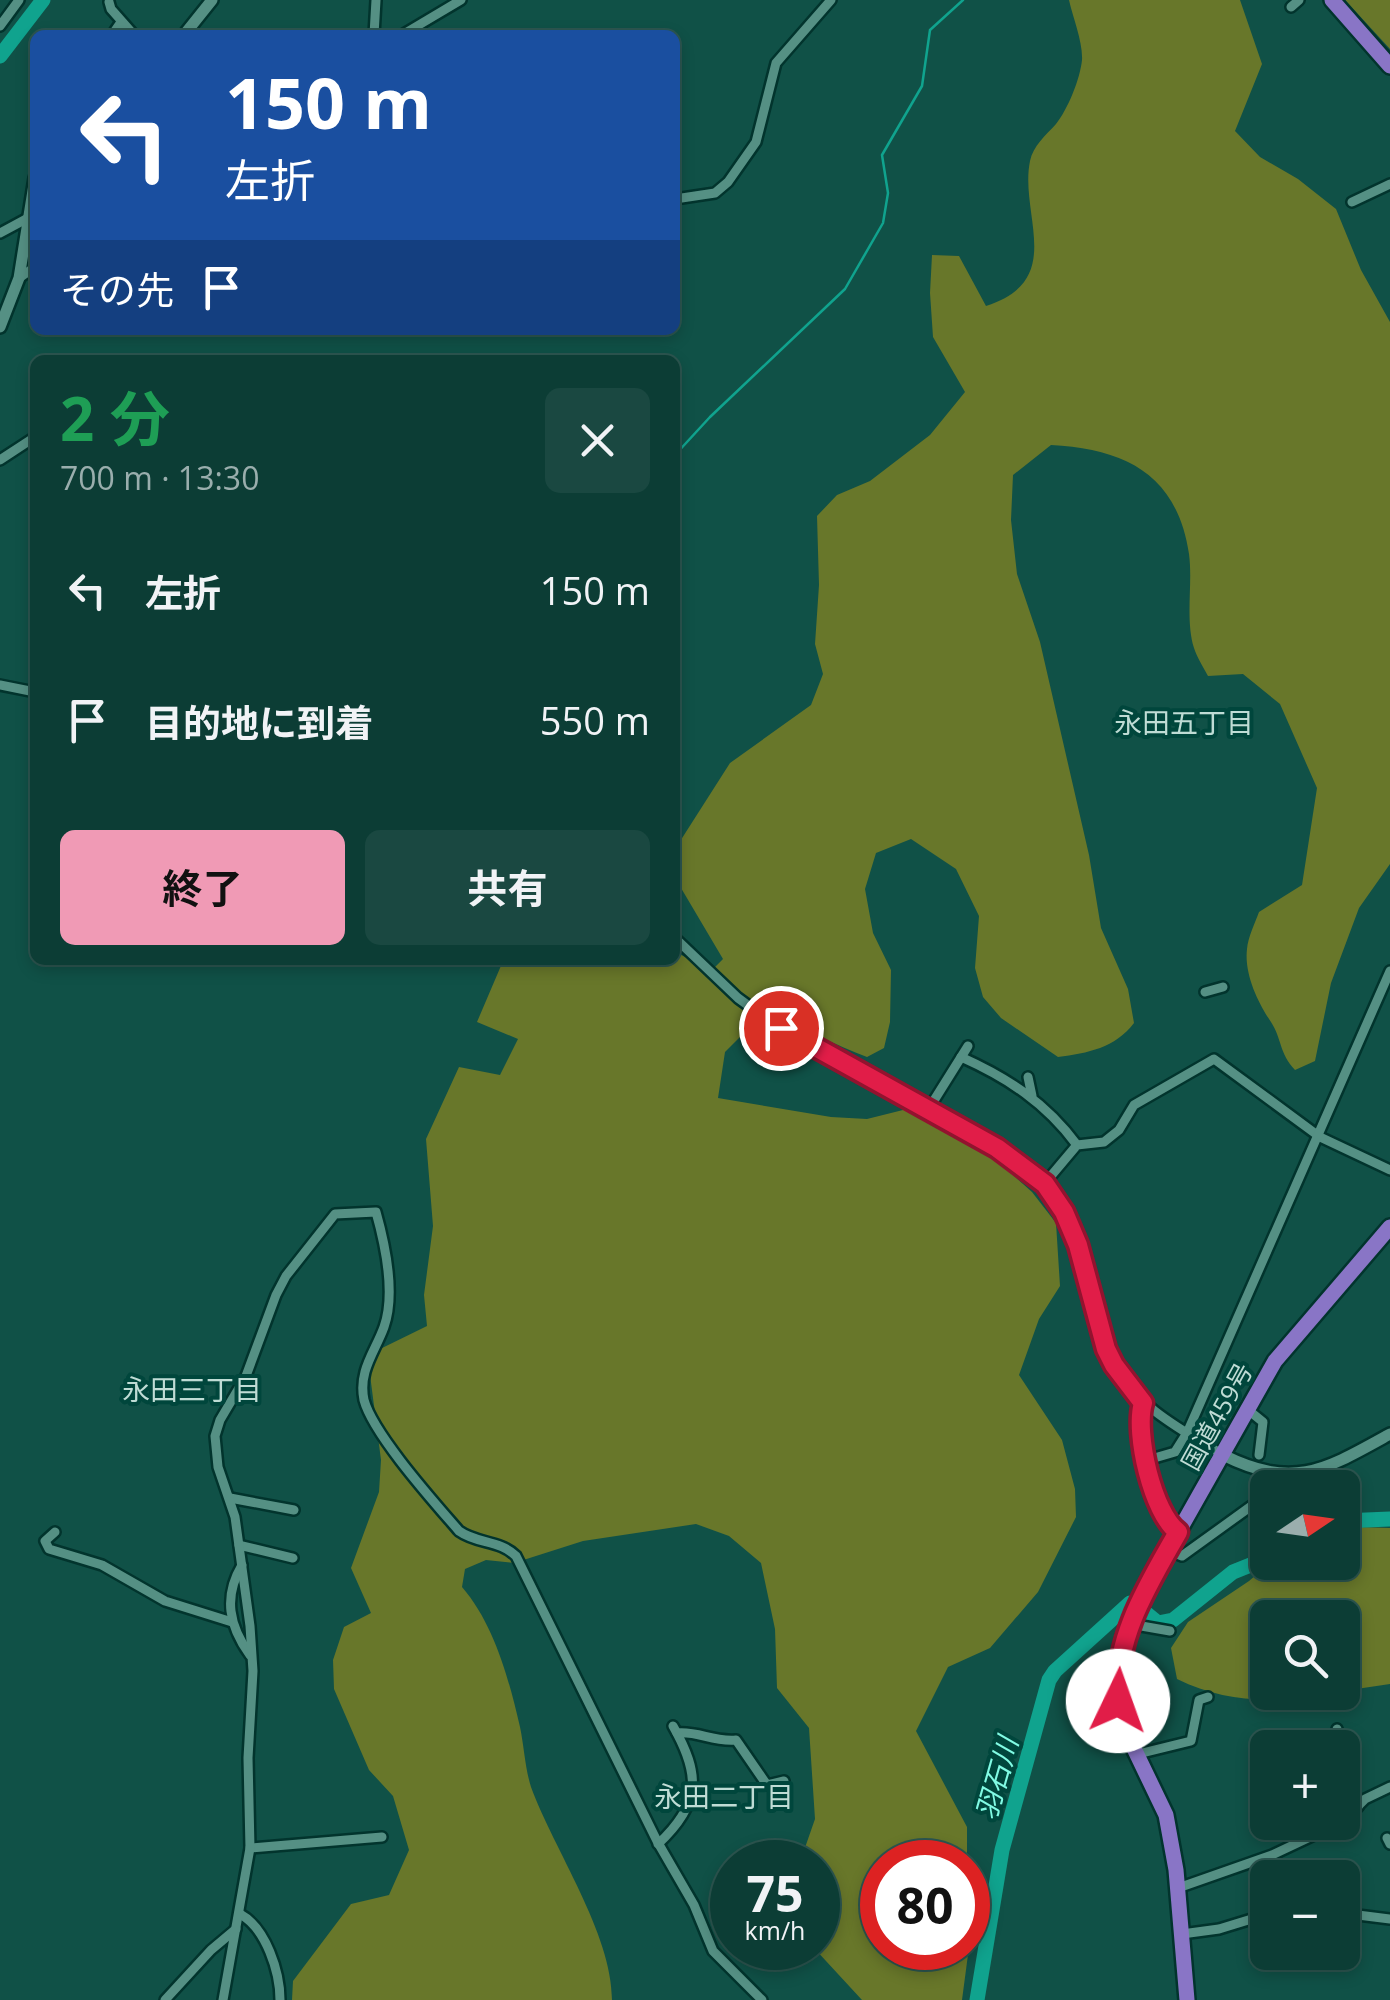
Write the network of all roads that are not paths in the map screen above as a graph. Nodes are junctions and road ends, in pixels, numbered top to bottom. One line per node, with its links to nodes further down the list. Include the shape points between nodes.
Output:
1 (19, 0): 9 (street)
2 (212, 0): 12 (street)
3 (376, 0): 13 (street)
4 (460, 0): 14 (street)
5 (831, 0): 17 (street, via 776,63 756,142 728,182 715,193)
6 (1332, 0): 15 (highway)
7 (109, 2): 8 (street)
8 (122, 22): 10 (street); 11 (street)
9 (0, 26)
10 (116, 30)
11 (129, 30)
12 (188, 30)
13 (374, 30)
14 (410, 30)
15 (1390, 66)
16 (1390, 184): 18 (street)
17 (680, 198)
18 (1352, 202)
19 (30, 207): 20 (street)
20 (28, 218): 21 (street); 23 (street)
21 (0, 233)
22 (30, 271): 23 (street)
23 (19, 278): 24 (street)
24 (0, 327)
25 (30, 440): 26 (street)
26 (0, 460)
27 (0, 685): 28 (street)
28 (30, 691)
29 (680, 943): 37 (street, via 764,1017)
30 (1390, 971): 38 (street)
31 (1223, 987): 32 (street)
32 (1205, 992)
33 (968, 1046): 34 (street)
34 (961, 1057): 36 (street); 37 (street)
35 (1028, 1077): 36 (street)
36 (1032, 1096): 39 (street)
37 (928, 1110): 41 (street)
38 (1317, 1135): 39 (street, via 1214,1059 1134,1105 1104,1142); 40 (street); 45 (street)
39 (1076, 1146): 41 (street)
40 (1390, 1170)
41 (1045, 1184): 43 (street, via 1078,1245 1106,1349)
42 (1390, 1227): 44 (highway, 国道459号, via 1275,1361)
43 (1143, 1403): 45 (street); 49 (street)
44 (1247, 1409): 47 (highway, 国道459号); 48 (street, via 1263,1422)
45 (1187, 1433): 47 (street); 49 (street, via 1175,1452)
46 (1390, 1434): 51 (street)
47 (1223, 1455): 50 (street); 56 (highway, 国道459号)
48 (1259, 1455)
49 (1144, 1461): 56 (street)
50 (1261, 1470)
51 (1313, 1470)
52 (230, 1498): 54 (street); 57 (street); 72 (street, via 216,1436 276,1295 336,1214 376,1212 387,1312 364,1373 367,1407 459,1531 516,1556)
53 (1250, 1507): 58 (street, via 1182,1556)
54 (294, 1510)
55 (55, 1532): 61 (street, via 45,1541 49,1549 102,1564 165,1601)
56 (1178, 1532): 58 (highway, 国道459号)
57 (239, 1546): 59 (street); 60 (street)
58 (1168, 1550): 62 (highway, 国道459号)
59 (293, 1558)
60 (242, 1566): 61 (street, via 230,1592); 64 (street)
61 (232, 1622): 64 (street)
62 (1130, 1624): 63 (street); 66 (highway, 国道459号, via 1116,1674 1118,1701)
63 (1170, 1632)
64 (252, 1657): 73 (street)
65 (1208, 1697): 66 (street, via 1199,1700 1191,1741)
66 (1138, 1754): 74 (highway, 国道459号, via 1166,1815)
67 (784, 1781): 72 (street, via 767,1784 736,1740 675,1729 687,1749 693,1796)
68 (1390, 1787): 69 (street)
69 (1360, 1805)
70 (382, 1837): 73 (street)
71 (1304, 1840): 74 (street)
72 (658, 1844): 84 (street, via 714,1951)
73 (250, 1848): 75 (street)
74 (1178, 1888): 80 (highway, 国道459号)
75 (240, 1914): 79 (street); 83 (street, via 252,1920 273,1962)
76 (1360, 1915): 77 (street)
77 (1390, 1919)
78 (1250, 1920): 80 (street)
79 (238, 1927): 81 (street); 82 (street)
80 (1182, 1934): 85 (highway, 国道459号)
81 (165, 2000)
82 (223, 2000)
83 (280, 2000)
84 (762, 2000)
85 (1187, 2000)

